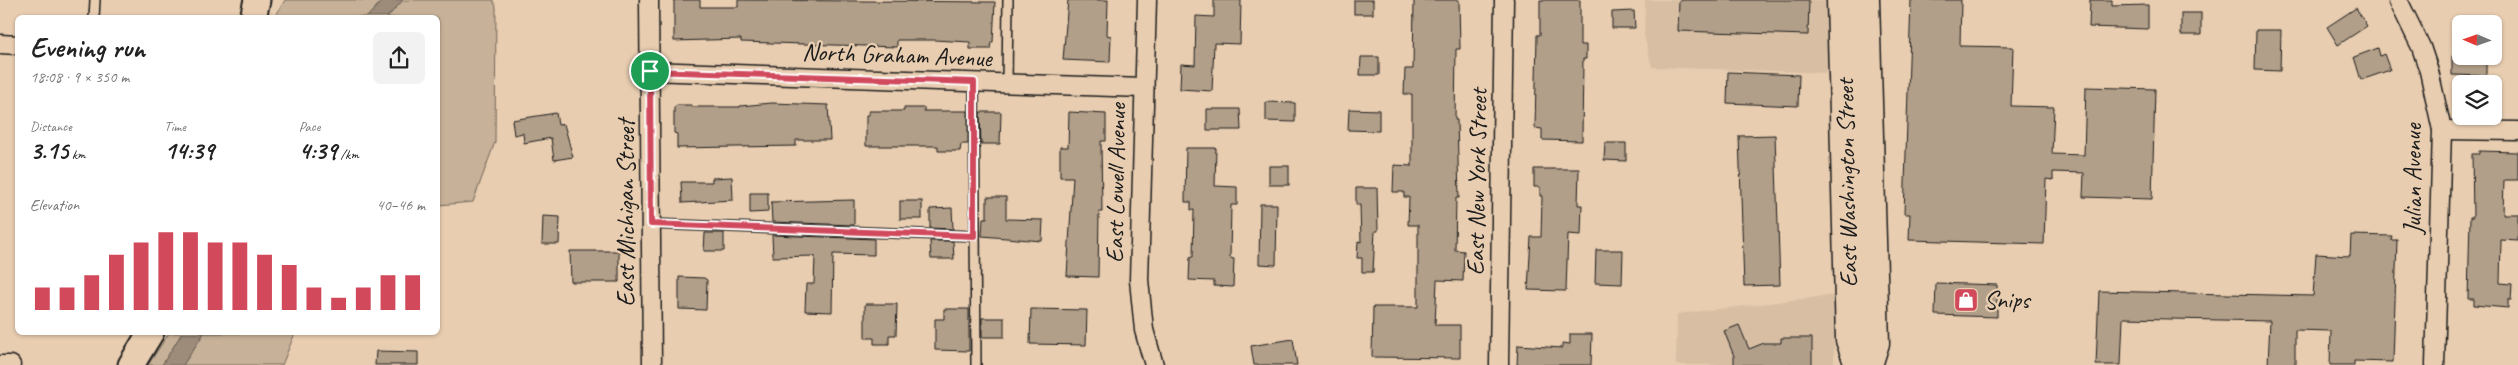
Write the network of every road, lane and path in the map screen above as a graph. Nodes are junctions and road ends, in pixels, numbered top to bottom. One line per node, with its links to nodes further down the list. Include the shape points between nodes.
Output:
1 (94, 0): 10 (lane)
2 (257, 0): 11 (main road)
3 (649, 0): 14 (street, East Michigan Street)
4 (1008, 0): 16 (lane)
5 (1146, 0): 17 (street, East Lowell Avenue)
6 (1504, 0): 29 (street, East New York Street)
7 (1841, 0): 30 (main road, East Washington Street, via 1850,340)
8 (1865, 0): 31 (main road, East Washington Street, via 1875,343)
9 (2398, 0): 18 (street, Julian Avenue, via 2421,47)
10 (94, 15)
11 (254, 15)
12 (0, 44): 13 (street)
13 (15, 45)
14 (650, 71): 15 (street, North Graham Avenue); 20 (street, East Michigan Street)
15 (974, 82): 16 (street, North Graham Avenue); 21 (lane)
16 (1007, 84): 17 (street, North Graham Avenue)
17 (1143, 88): 28 (street, East Lowell Avenue, via 1139,289 1144,330)
18 (2442, 130): 19 (street); 32 (street, Julian Avenue)
19 (2518, 131)
20 (651, 224): 21 (lane); 26 (street, East Michigan Street)
21 (974, 236): 27 (lane)
22 (149, 335): 25 (main road)
23 (0, 364): 24 (street)
24 (11, 365)
25 (132, 365)
26 (652, 365)
27 (976, 365)
28 (1154, 365)
29 (1499, 365)
30 (1859, 365)
31 (1868, 365)
32 (2435, 365)

